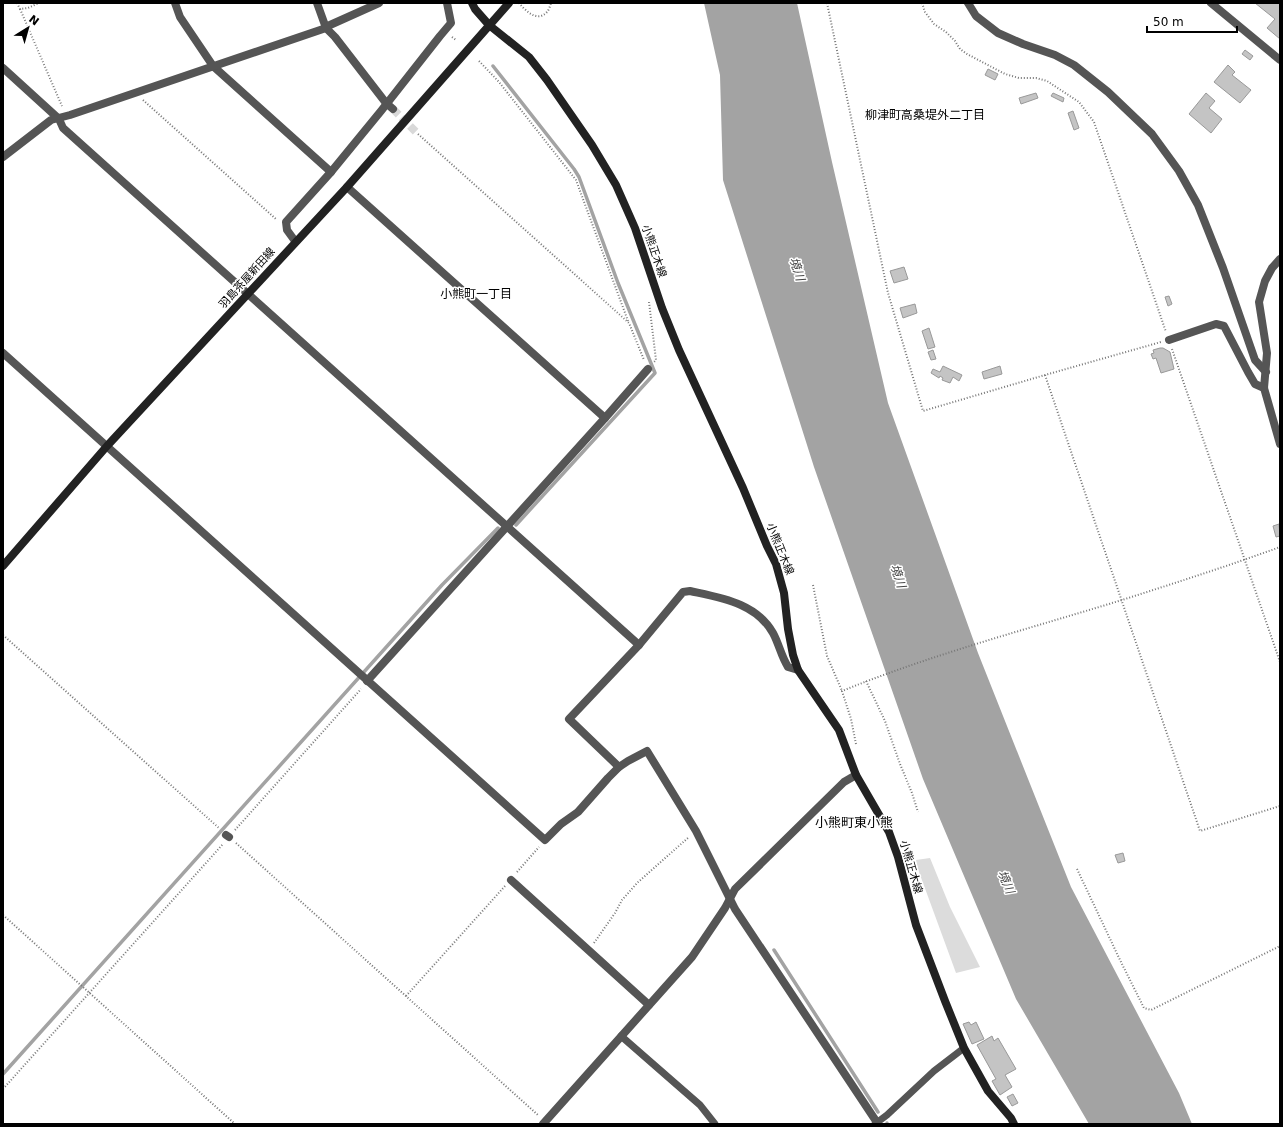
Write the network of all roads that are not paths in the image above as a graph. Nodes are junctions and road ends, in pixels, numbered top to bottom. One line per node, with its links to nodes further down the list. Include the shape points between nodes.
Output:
1 (175, 3): 12 (street, via 180,17)
2 (317, 3): 10 (street)
3 (379, 3): 10 (street)
4 (447, 3): 14 (street, via 451,23)
5 (472, 3): 9 (main road)
6 (509, 3): 9 (main road, 羽島茶屋新田線)
7 (968, 3): 26 (street, via 976,16 998,32 1074,65 1108,92 1152,134 1180,171 1198,205 1255,360)
8 (1211, 3): 11 (street)
9 (489, 25): 19 (main road, 羽島茶屋新田線); 34 (main road, 小熊正木線, via 529,57 592,146 616,185 635,228 679,350 776,564)
10 (326, 28): 12 (street); 14 (street)
11 (1280, 60)
12 (214, 66): 16 (street); 18 (street)
13 (3, 68): 16 (street)
14 (386, 103): 15 (street); 18 (street)
15 (393, 109)
16 (59, 119): 17 (street, via 51,120); 22 (street, via 63,128)
17 (3, 157)
18 (330, 172): 20 (street, via 286,222)
19 (346, 186): 20 (main road, 羽島茶屋新田線); 28 (street)
20 (295, 241): 22 (main road, 羽島茶屋新田線)
21 (1280, 259): 26 (street, via 1265,281 1259,302 1267,353)
22 (249, 293): 30 (main road, 羽島茶屋新田線); 31 (street)
23 (1169, 340): 27 (street, via 1216,324 1224,326 1248,372 1256,384)
24 (3, 353): 30 (street)
25 (648, 369): 28 (street)
26 (1266, 372): 27 (street)
27 (1264, 388): 29 (street)
28 (605, 418): 31 (street)
29 (1280, 444)
30 (107, 446): 32 (main road, 羽島茶屋新田線); 35 (street)
31 (507, 526): 33 (street); 35 (street)
32 (3, 566)
33 (639, 645): 34 (street, via 683,592 690,591 743,605 762,618 777,640 782,658 788,667); 36 (street, via 569,719)
34 (798, 670): 37 (main road, 小熊正木線, via 839,730)
35 (367, 681): 36 (street, via 545,840 578,812)
36 (618, 767): 39 (street, via 647,750 696,831)
37 (856, 775): 39 (street, via 844,782 804,820); 42 (main road, 小熊正木線, via 889,832 916,925)
38 (511, 880): 40 (street)
39 (730, 897): 40 (street, via 692,957); 45 (street, via 735,909)
40 (649, 1004): 41 (street)
41 (621, 1036): 43 (street); 44 (lane, via 700,1105)
42 (964, 1048): 45 (lane, via 934,1071); 46 (main road, 小熊正木線, via 988,1091)
43 (545, 1123)
44 (715, 1124)
45 (877, 1124)
46 (1014, 1124)

